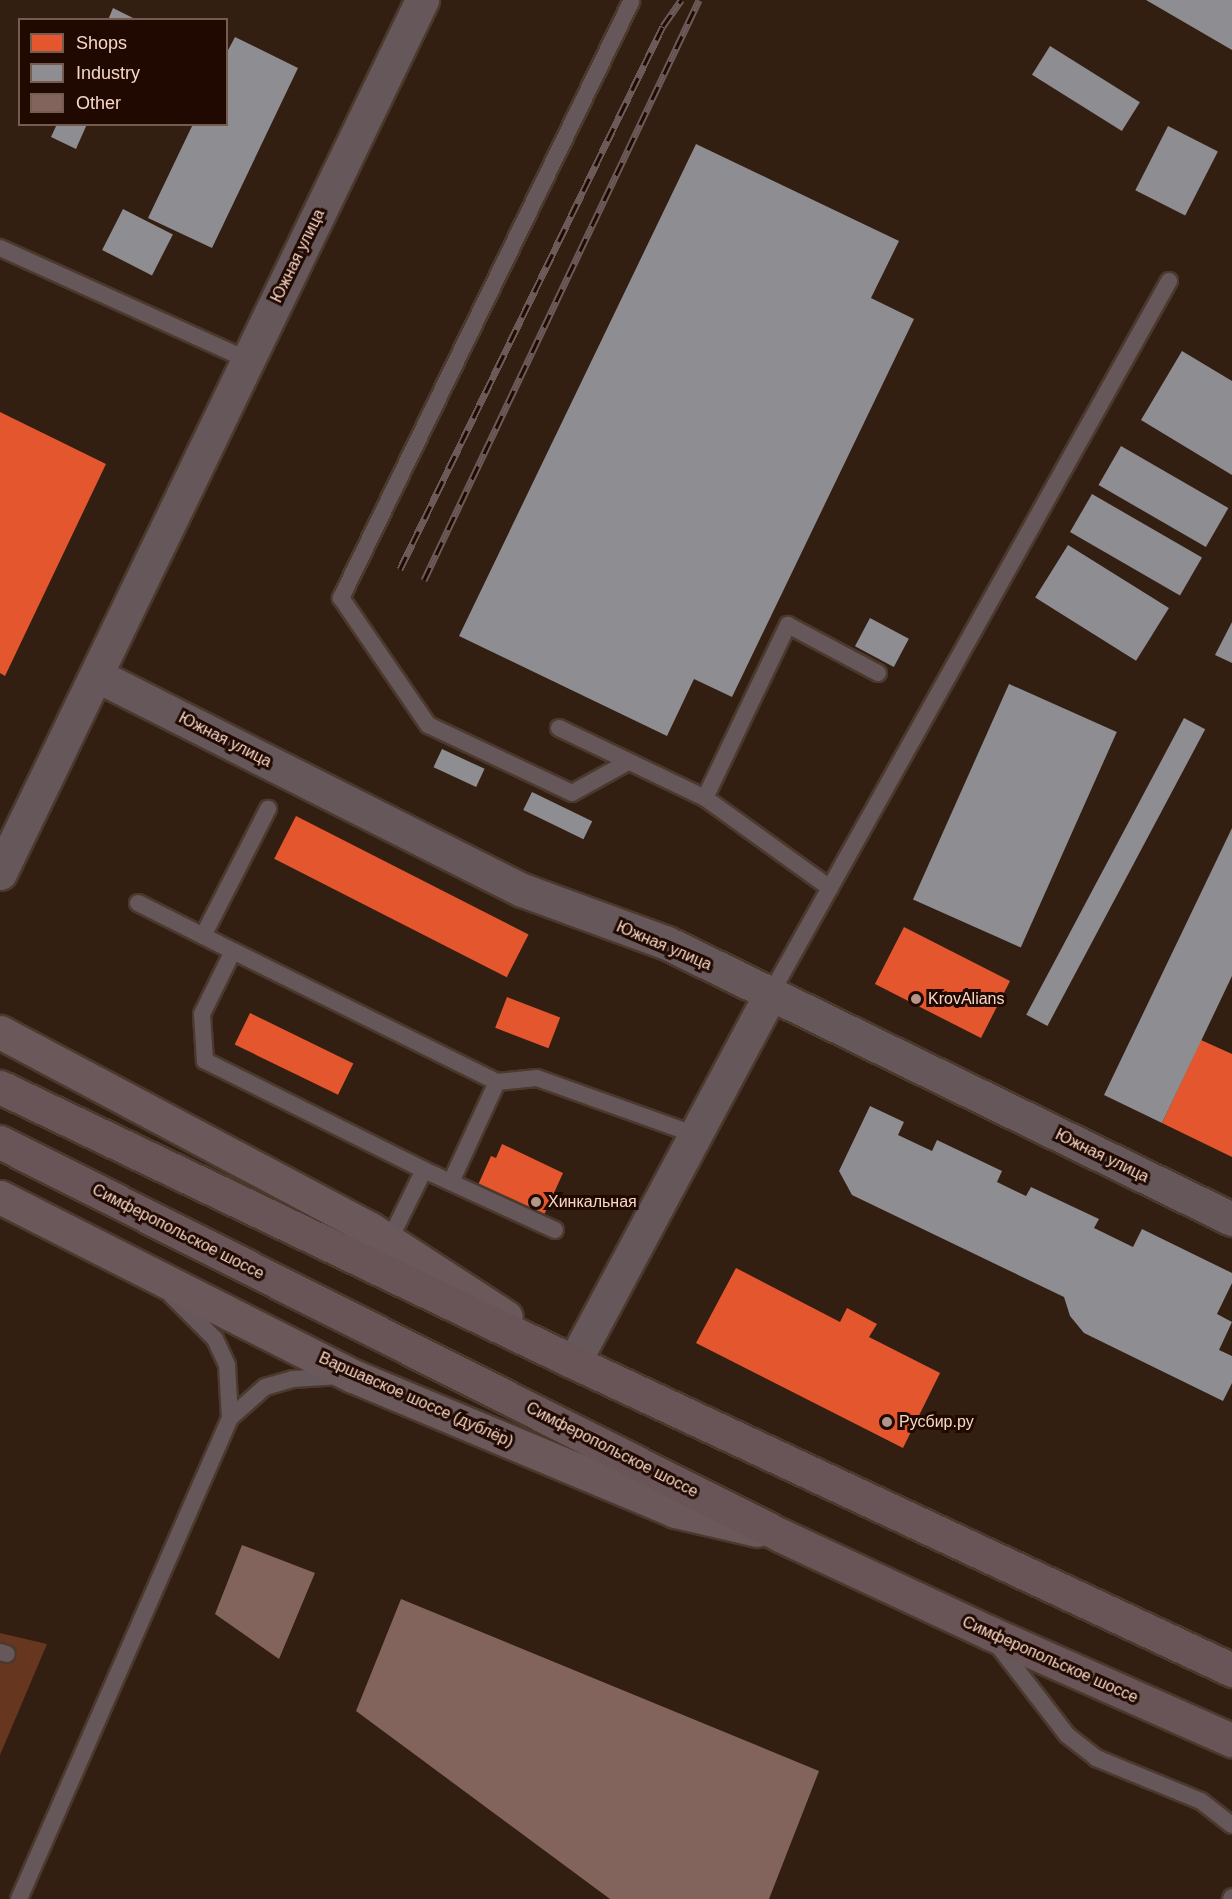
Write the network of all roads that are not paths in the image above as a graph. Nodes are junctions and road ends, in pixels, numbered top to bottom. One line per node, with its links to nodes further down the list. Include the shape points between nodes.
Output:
1 (422, 0): 5 (street, Южная улица)
2 (631, 2): 9 (lane, via 341,598 428,725 572,793)
3 (0, 248): 5 (lane)
4 (1169, 281): 13 (lane)
5 (248, 360): 7 (street, Южная улица)
6 (878, 673): 10 (lane, via 788,625)
7 (96, 675): 12 (street, Южная улица); 17 (street, Южная улица, via 522,890 667,943)
8 (559, 728): 9 (lane)
9 (628, 762): 10 (lane)
10 (705, 798): 13 (lane)
11 (268, 808): 15 (lane)
12 (0, 873)
13 (830, 888): 17 (lane)
14 (138, 903): 15 (lane)
15 (203, 936): 16 (lane)
16 (233, 951): 19 (lane); 23 (lane, via 202,1014 205,1061)
17 (770, 996): 21 (street); 26 (street, Южная улица)
18 (0, 1032): 28 (main road)
19 (497, 1082): 21 (lane, via 537,1078); 24 (lane)
20 (0, 1087): 30 (main road)
21 (696, 1135): 30 (street)
22 (0, 1143): 33 (main road, Симферопольское шоссе)
23 (424, 1170): 24 (lane); 28 (lane)
24 (451, 1182): 27 (lane)
25 (0, 1197): 29 (main road, Варшавское шоссе (дублёр))
26 (1232, 1219)
27 (555, 1230)
28 (389, 1241): 30 (main road)
29 (140, 1265): 31 (main road, Варшавское шоссе (дублёр)); 32 (lane, via 215,1338 227,1365)
30 (566, 1357): 35 (main road)
31 (353, 1376): 32 (lane, via 293,1379 265,1387); 33 (main road, Варшавское шоссе (дублёр), via 675,1511)
32 (230, 1418): 38 (lane)
33 (782, 1536): 34 (main road, Симферопольское шоссе)
34 (990, 1634): 36 (main road, Симферопольское шоссе); 37 (lane, via 1074,1741 1096,1758 1201,1801)
35 (1232, 1670)
36 (1232, 1740)
37 (1232, 1825)
38 (19, 1899)

